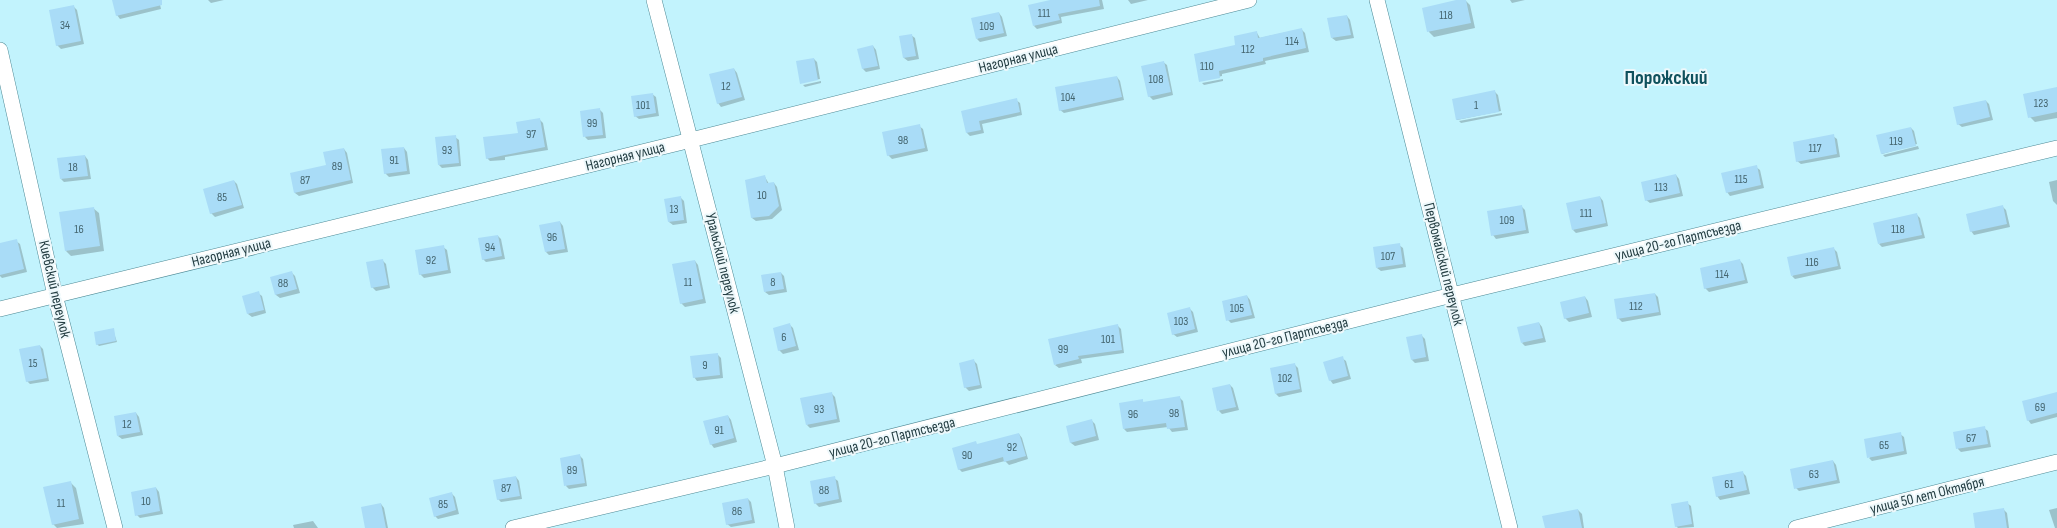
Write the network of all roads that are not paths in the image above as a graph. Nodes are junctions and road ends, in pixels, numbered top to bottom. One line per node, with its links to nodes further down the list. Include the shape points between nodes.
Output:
1 (654, 0): 5 (street, Уральский переулок)
2 (1248, 0): 5 (street, Нагорная улица)
3 (1377, 0): 8 (street, Первомайский переулок)
4 (0, 50): 7 (street, Киевский переулок)
5 (691, 140): 7 (street, Нагорная улица); 11 (street, Уральский переулок)
6 (2057, 148): 8 (street, улица 20-го Партсъезда)
7 (55, 295): 9 (street, Нагорная улица); 12 (street, Киевский переулок)
8 (1452, 295): 11 (street, улица 20-го Партсъезда); 15 (street, Первомайский переулок)
9 (0, 309)
10 (2057, 462): 16 (street, улица 50 лет Октября)
11 (775, 466): 13 (street, улица 20-го Партсъезда); 14 (street, Уральский переулок)
12 (115, 528)
13 (513, 528)
14 (787, 528)
15 (1510, 528)
16 (1796, 528)

